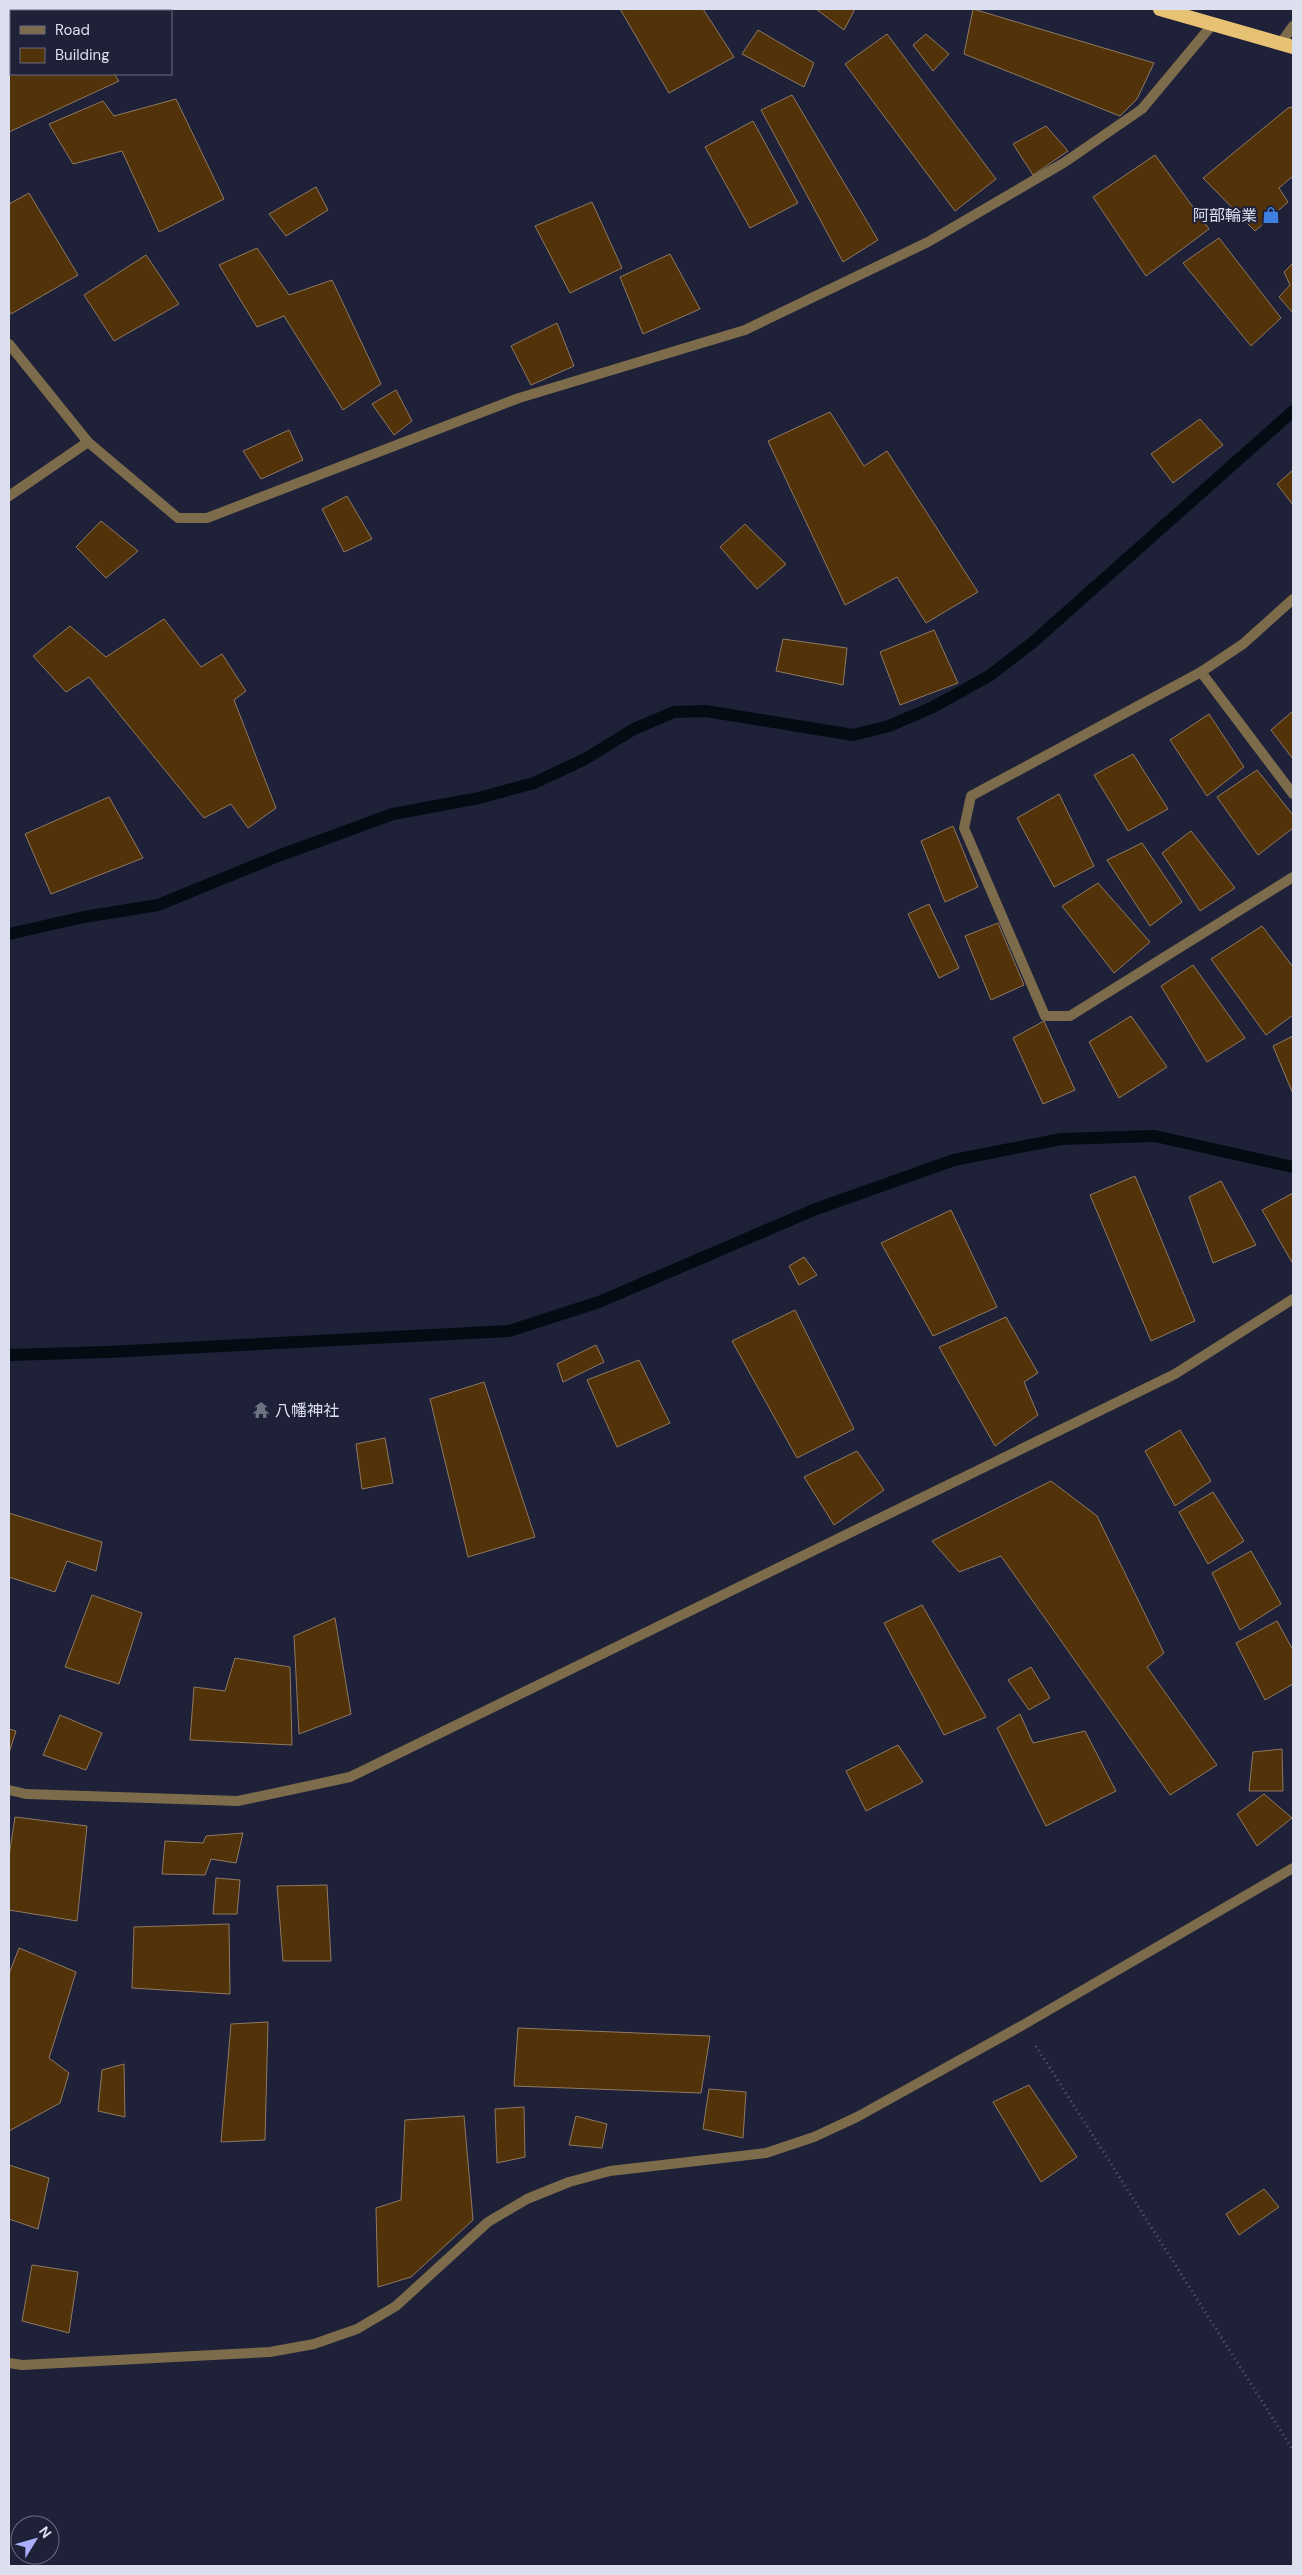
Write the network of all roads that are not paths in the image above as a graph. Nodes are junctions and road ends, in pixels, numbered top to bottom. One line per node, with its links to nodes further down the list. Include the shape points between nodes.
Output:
1 (1160, 9): 2 (highway)
2 (1212, 25): 4 (highway); 6 (street, via 1142,109 1065,162 928,242 745,330 519,398 207,518 178,518)
3 (1293, 26): 4 (street)
4 (1287, 45)
5 (9, 344): 6 (street)
6 (88, 442): 7 (street)
7 (9, 496)
8 (1293, 599): 9 (street, via 1243,644)
9 (1200, 672): 10 (street); 11 (street, via 971,796 964,828 1045,1016 1070,1016)
10 (1293, 794)
11 (1293, 877)
12 (1293, 1299): 13 (street, via 1175,1374 350,1777 238,1801 26,1794)
13 (9, 1790)
14 (1293, 1868): 15 (street, via 1023,2025 814,2137 766,2153 610,2171 569,2182 527,2200 488,2222 396,2306 357,2330 314,2344 270,2352 22,2365)
15 (9, 2363)

